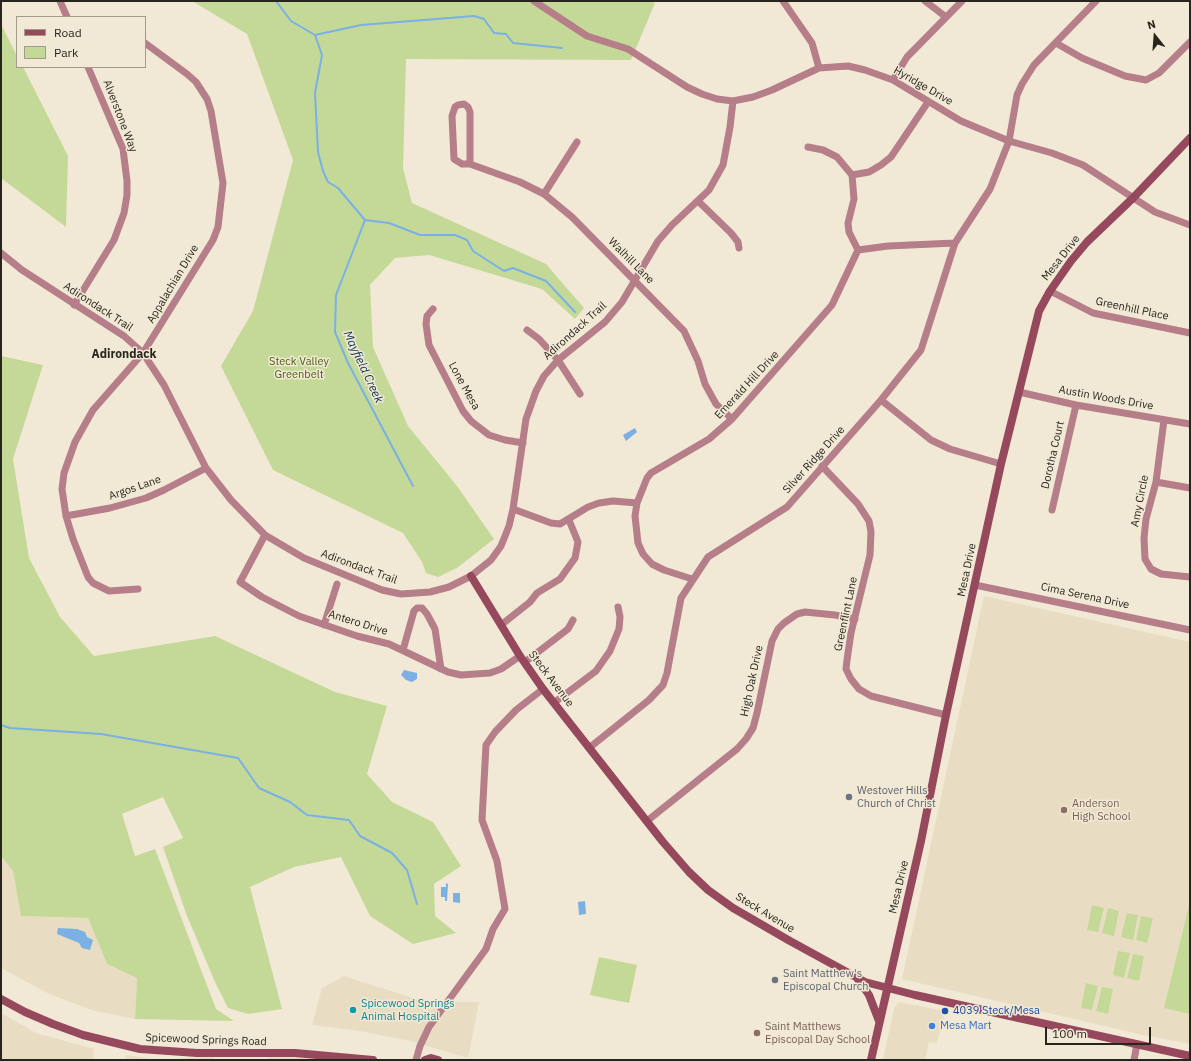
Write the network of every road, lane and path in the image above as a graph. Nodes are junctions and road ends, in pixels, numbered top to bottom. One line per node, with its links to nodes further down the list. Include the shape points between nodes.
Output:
1 (60, 1): 7 (street)
2 (534, 1): 15 (street, Hyridge Drive, via 588,36 628,49 702,94)
3 (783, 1): 13 (street, via 812,43)
4 (925, 1): 8 (street)
5 (962, 1): 8 (street)
6 (1096, 1): 10 (street, Silver Ridge Drive)
7 (67, 16)
8 (946, 17): 14 (street, via 907,57)
9 (1190, 42): 10 (street, via 1159,73 1146,80 1125,76 1082,58)
10 (1056, 43): 18 (street, Silver Ridge Drive, via 1034,65 1022,84)
11 (146, 44): 37 (street, Appalachian Drive, via 196,82 207,99 223,183 218,227 213,240)
12 (88, 68): 33 (street, Alverstone Way, via 123,149 127,188 120,227)
13 (819, 68): 14 (street, Hyridge Drive, via 848,66); 15 (street, Hyridge Drive, via 772,90)
14 (893, 80): 16 (street, Hyridge Drive)
15 (733, 101): 25 (street, Adirondack Trail, via 723,165 709,190)
16 (928, 102): 18 (street, Hyridge Drive, via 962,121); 22 (street, via 891,157 869,172)
17 (1190, 138): 24 (street, Mesa Drive)
18 (1009, 141): 24 (street, Hyridge Drive, via 1083,165); 27 (street, Silver Ridge Drive, via 990,189)
19 (577, 142): 23 (street)
20 (808, 147): 22 (street, via 823,150 836,157)
21 (470, 164): 21 (street, Walhill Lane, via 470,112 464,104 455,107 452,116 454,159 462,164); 23 (street, Walhill Lane, via 520,182)
22 (852, 175): 29 (street, via 854,199 848,224)
23 (544, 194): 31 (street, Walhill Lane, via 572,217)
24 (1133, 198): 26 (street, Hyridge Drive, via 1155,212); 32 (street, Mesa Drive, via 1087,242)
25 (698, 201): 28 (street, via 731,233); 31 (street, Adirondack Trail, via 658,241)
26 (1190, 225)
27 (955, 243): 29 (street); 41 (street, Silver Ridge Drive, via 921,350)
28 (739, 248)
29 (858, 250): 43 (street, Emerald Hill Drive, via 832,305)
30 (1, 253): 33 (street, Adirondack Trail)
31 (635, 280): 38 (street, Adirondack Trail, via 622,302 605,322); 43 (street, Walhill Lane, via 684,331 705,384 716,404)
32 (1050, 291): 36 (street, Greenhill Place, via 1093,313); 39 (street, Mesa Drive, via 1034,329)
33 (74, 305): 37 (street, Adirondack Trail, via 124,336)
34 (433, 309): 46 (street, Lone Mesa, via 427,316 428,345 463,411 489,435)
35 (527, 330): 38 (street)
36 (1190, 333)
37 (143, 353): 49 (street, Adirondack Trail, via 164,385); 55 (street, Appalachian Drive, via 93,410 75,442 64,473 62,489)
38 (558, 360): 40 (street); 46 (street, Adirondack Trail, via 544,376 530,403)
39 (1019, 392): 42 (street, Austin Woods Drive); 47 (street, Mesa Drive)
40 (580, 394)
41 (881, 400): 47 (street, via 931,440 950,449); 48 (street, Silver Ridge Drive)
42 (1076, 405): 44 (street, Austin Woods Drive); 54 (street, Dorotha Court)
43 (732, 419): 52 (street, Emerald Hill Drive, via 709,439 651,473)
44 (1164, 420): 45 (street, Austin Woods Drive); 50 (street, Amy Circle)
45 (1190, 424)
46 (523, 443): 53 (street, Adirondack Trail)
47 (1001, 464): 62 (street, Mesa Drive)
48 (822, 466): 60 (street, Silver Ridge Drive, via 786,506 708,557); 65 (street, Greenflint Lane, via 858,504 869,521 870,555)
49 (206, 468): 55 (street, Argos Lane, via 146,498); 57 (street, Adirondack Trail, via 226,495)
50 (1156, 482): 51 (street); 59 (street, Amy Circle, via 1146,519 1144,538 1147,564 1161,574)
51 (1190, 488)
52 (637, 503): 56 (street, via 599,503); 60 (street, Emerald Hill Drive, via 635,531 643,554 652,564 664,570)
53 (513, 509): 56 (street, via 551,523 560,524); 58 (street, Adirondack Trail, via 501,546 491,560)
54 (1052, 510)
55 (66, 516): 63 (street, Appalachian Drive, via 84,569 94,583 109,591)
56 (568, 520): 68 (street, via 578,542 575,558 560,579 537,593 530,602)
57 (265, 535): 58 (street, Adirondack Trail, via 328,569 391,592 430,592 449,588); 67 (street, Antero Drive, via 240,582 280,606)
58 (471, 576): 68 (street, Steck Avenue)
59 (1190, 577)
60 (692, 578): 76 (street, Silver Ridge Drive, via 681,598 663,685 649,700)
61 (337, 584): 67 (street)
62 (975, 585): 69 (street, Cima Serena Drive); 75 (street, Mesa Drive)
63 (138, 589)
64 (618, 607): 74 (street, via 619,629 610,651 596,671)
65 (855, 619): 75 (street, Greenflint Lane, via 846,669 859,689 883,700); 77 (street, High Oak Drive, via 805,612 789,618 778,629 772,642 758,713 746,739)
66 (573, 620): 71 (street, Antero Drive, via 568,629)
67 (324, 625): 70 (street, Antero Drive)
68 (501, 625): 71 (street, Steck Avenue)
69 (1190, 630)
70 (403, 650): 72 (street, Antero Drive); 72 (street, via 414,611 422,608 434,629)
71 (523, 659): 72 (street, Antero Drive, via 490,673 461,675); 73 (street, Steck Avenue)
72 (441, 669)
73 (544, 689): 74 (street, Steck Avenue); 85 (street, via 516,710 486,745 482,820 497,861 505,909 493,929 486,949 429,1027)
74 (555, 702): 76 (street, Steck Avenue)
75 (946, 715): 79 (street, Mesa Drive, via 921,841)
76 (589, 748): 77 (street, Steck Avenue)
77 (647, 821): 78 (street, Steck Avenue, via 689,872 708,890 770,930)
78 (857, 978): 79 (street, Steck Avenue); 81 (street, via 869,995)
79 (886, 988): 81 (street, Mesa Drive); 82 (street, Steck Avenue)
80 (1, 999): 84 (street, Spicewood Springs Road, via 59,1027 140,1049 197,1053 295,1053)
81 (879, 1023): 88 (street, Mesa Drive)
82 (1137, 1044): 83 (street, Steck Avenue); 89 (street)
83 (1190, 1056)
84 (372, 1060)
85 (416, 1060)
86 (425, 1060): 87 (street)
87 (438, 1060)
88 (871, 1060)
89 (1134, 1060)

